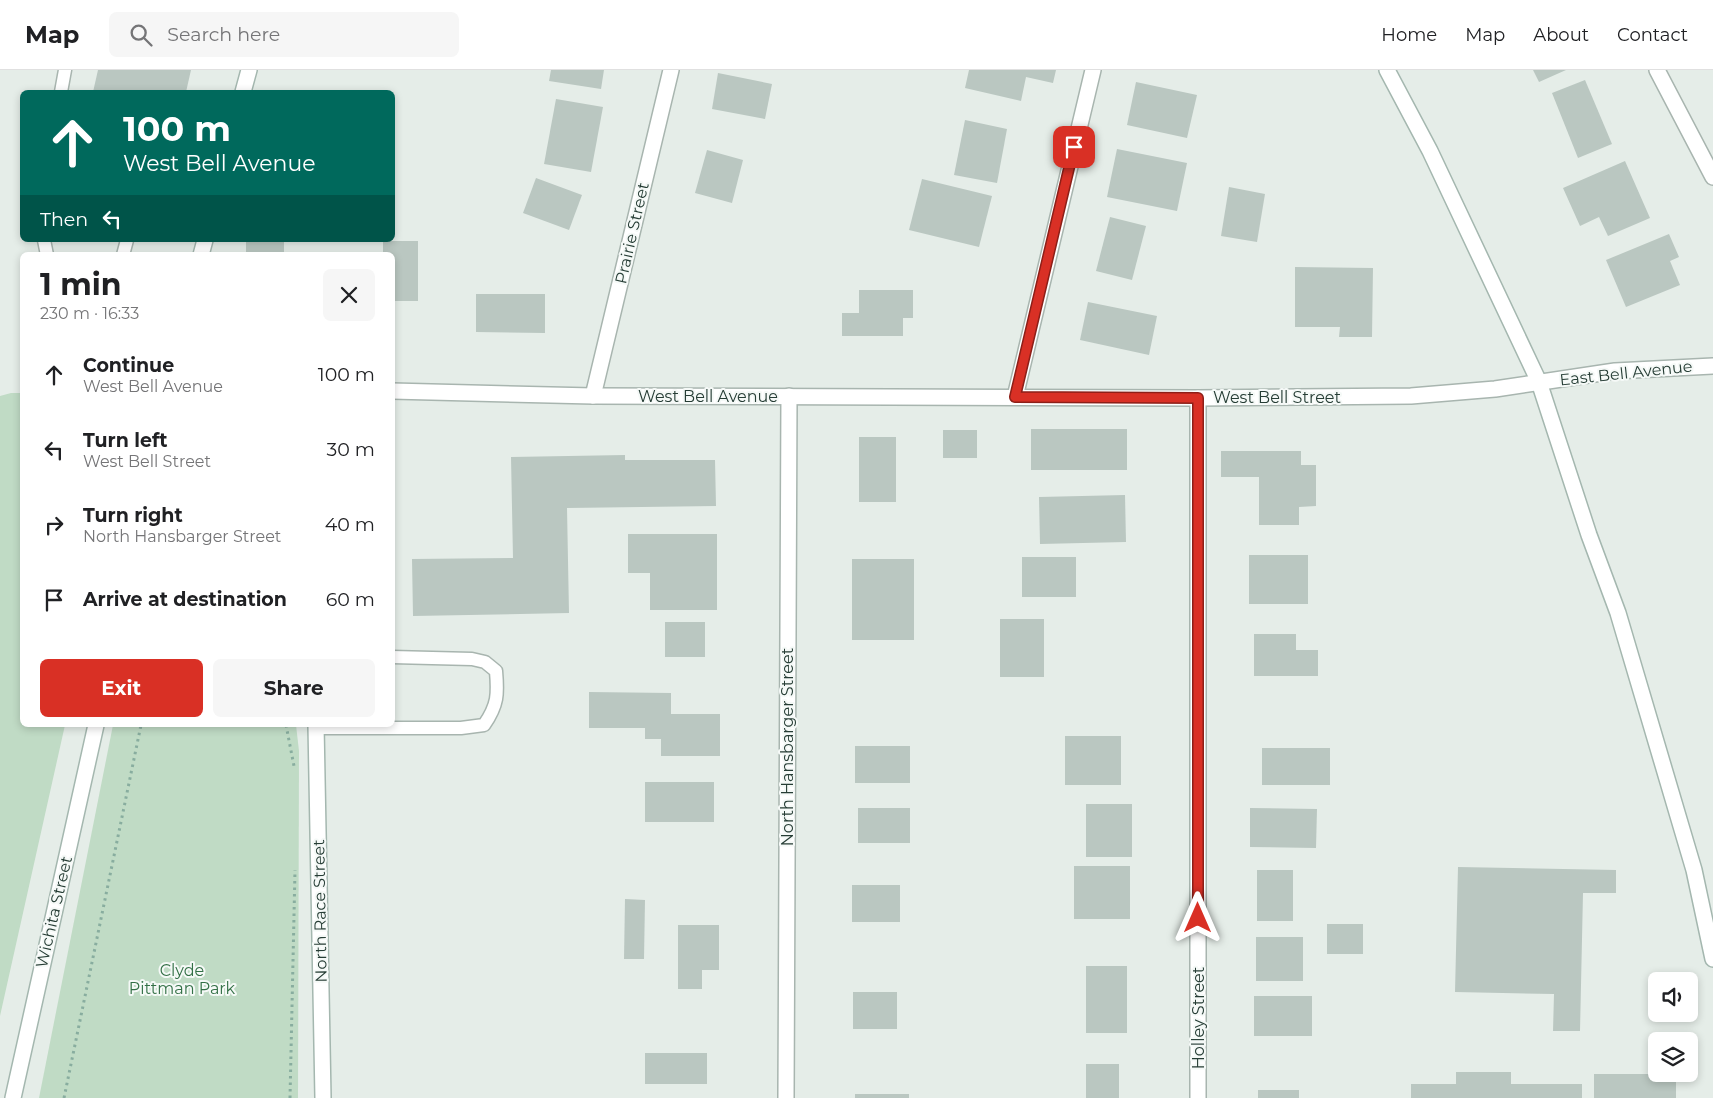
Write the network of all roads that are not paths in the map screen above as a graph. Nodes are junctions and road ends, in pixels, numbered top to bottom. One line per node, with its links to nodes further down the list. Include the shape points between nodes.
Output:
1 (65, 70): 7 (lane)
2 (249, 70): 8 (street)
3 (671, 70): 13 (street, Prairie Street)
4 (1093, 70): 15 (street)
5 (1387, 70): 11 (street, via 1430,151)
6 (1657, 70): 9 (street)
7 (60, 90)
8 (244, 90)
9 (1713, 177)
10 (1713, 366): 11 (street, East Bell Avenue, via 1615,371)
11 (1539, 382): 16 (street, West Bell Street, via 1411,396); 21 (street, via 1618,613 1694,870)
12 (395, 393): 13 (street, West Bell Avenue)
13 (593, 396): 14 (street, West Bell Avenue)
14 (789, 396): 15 (street, West Bell Avenue); 25 (street, North Hansbarger Street)
15 (1015, 397): 16 (street, West Bell Street)
16 (1198, 398): 26 (street, Holley Street)
17 (395, 657): 20 (lane, via 485,662 496,671 498,691 495,710 484,724 460,728)
18 (96, 727): 23 (street, Wichita Street)
19 (317, 727): 24 (street, North Race Street)
20 (388, 727)
21 (1712, 943): 22 (street)
22 (1713, 959)
23 (13, 1098)
24 (323, 1098)
25 (786, 1098)
26 (1198, 1098)

